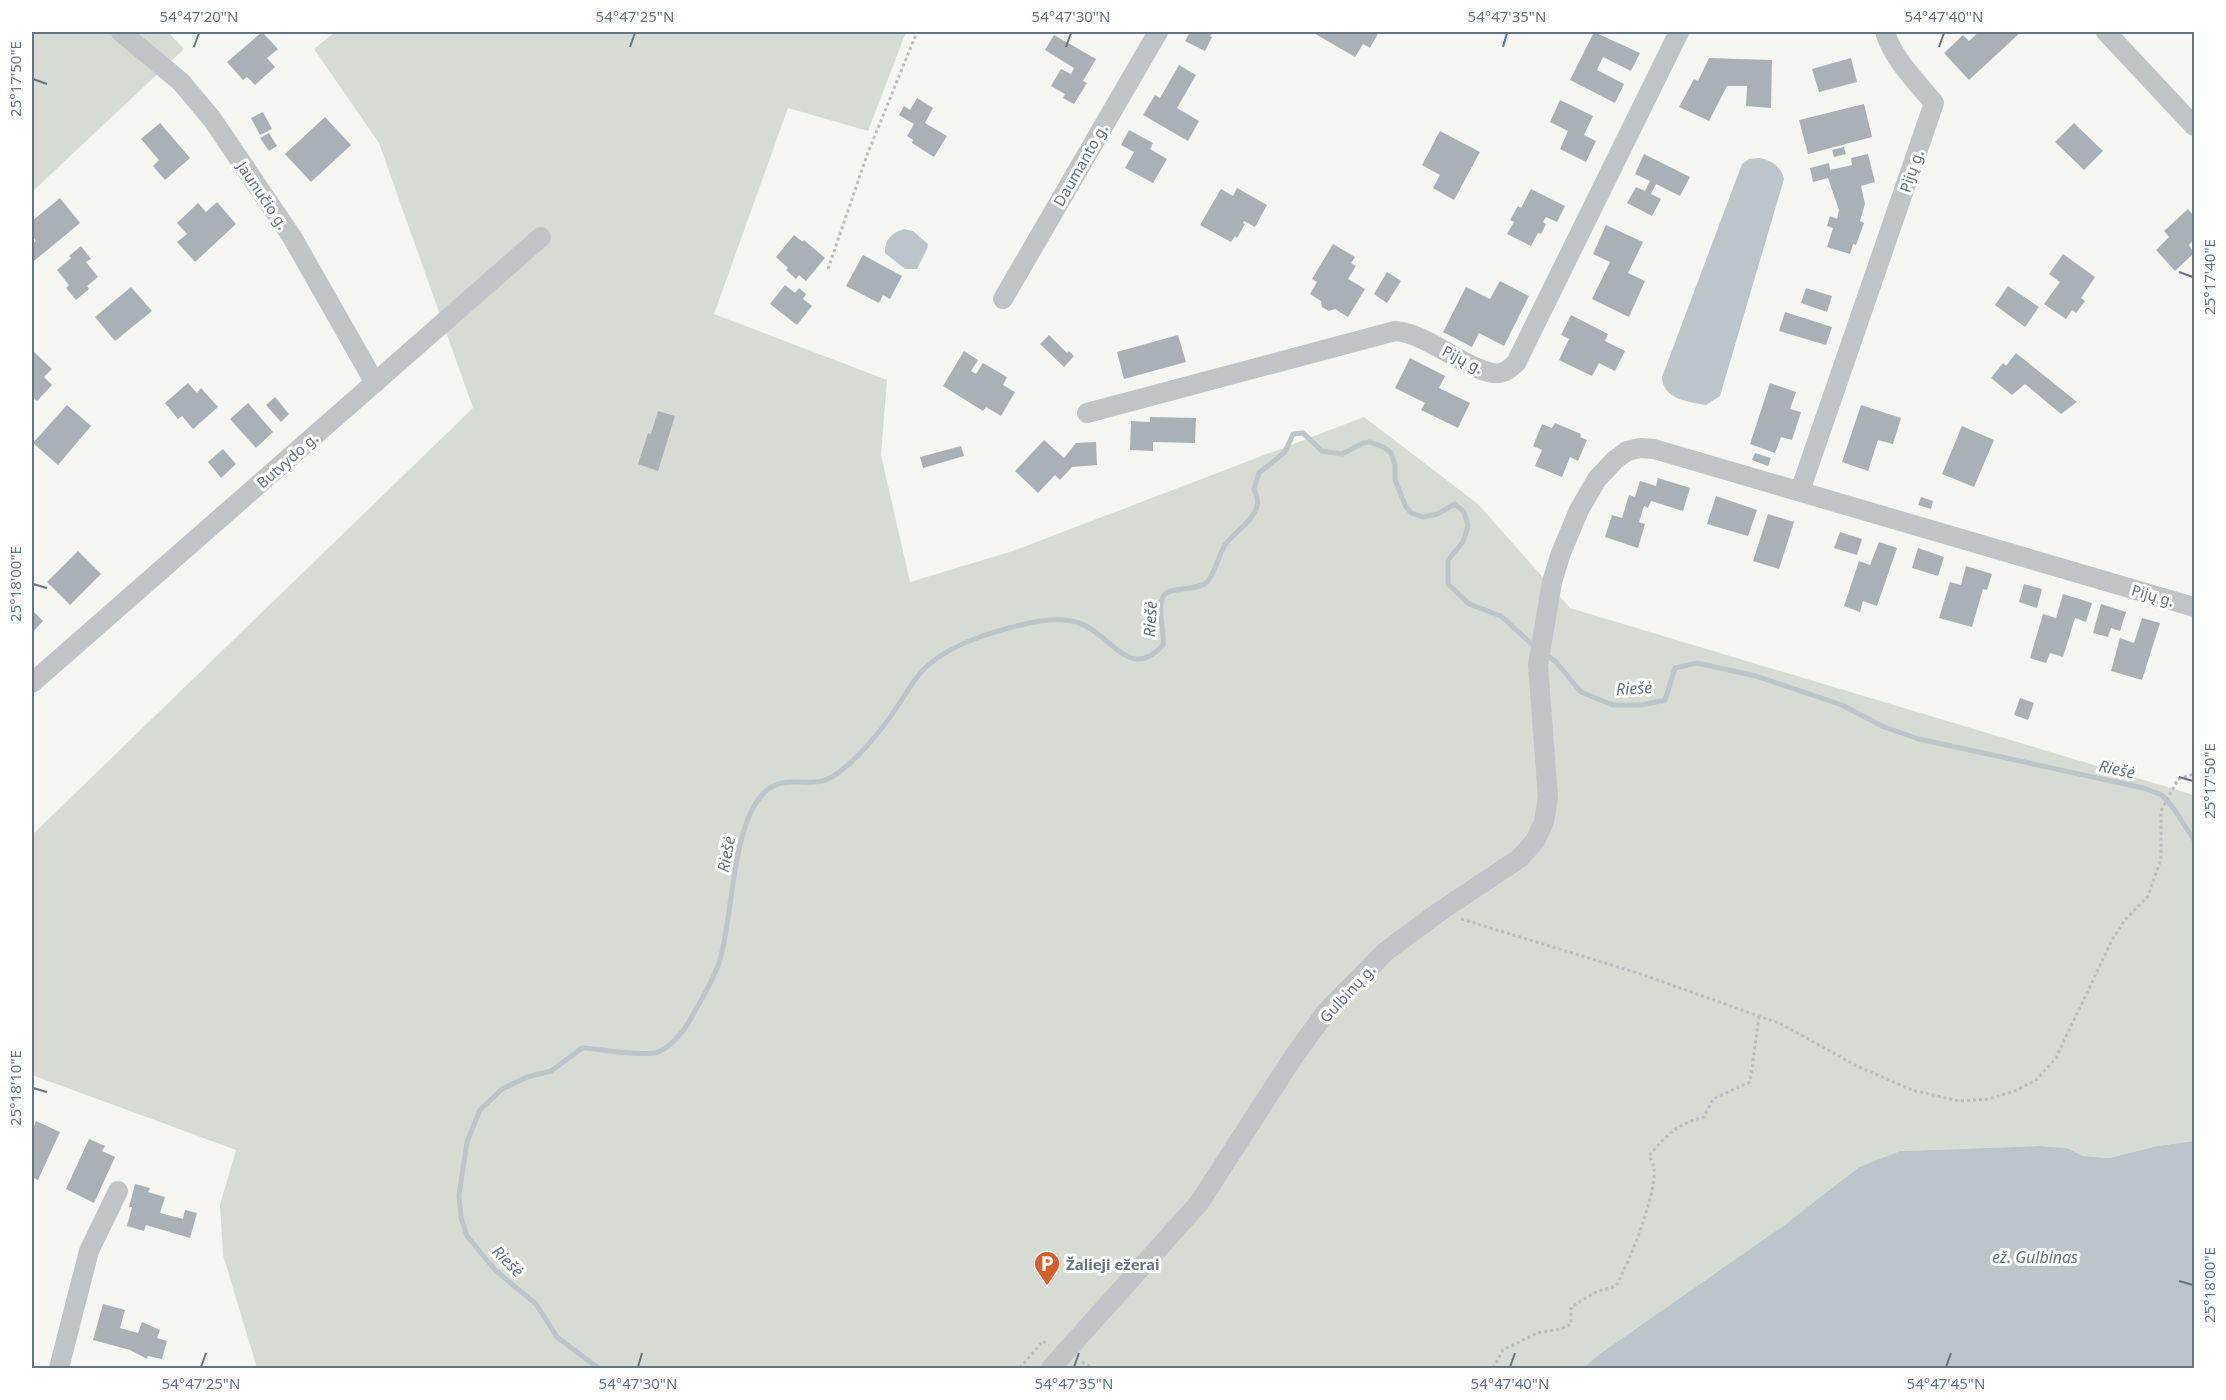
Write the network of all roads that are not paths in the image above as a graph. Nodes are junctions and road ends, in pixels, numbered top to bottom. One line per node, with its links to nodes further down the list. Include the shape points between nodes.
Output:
1 (121, 32): 9 (street, Jaunučio g., via 181,82 212,119 292,237)
2 (1158, 32): 8 (street, Daumanto g.)
3 (1678, 32): 10 (street, Pijų g., via 1516,363 1507,371 1486,372 1419,336 1395,332)
4 (1885, 32): 11 (street, Pijų g., via 1888,44 1934,102)
5 (2106, 32): 6 (street)
6 (2194, 126)
7 (542, 237): 9 (street, Butvydo g.)
8 (1003, 299)
9 (375, 383): 14 (street, Butvydo g.)
10 (1087, 413)
11 (1800, 491): 12 (street, Pijų g.); 13 (street, Pijų g., via 1654,449 1627,452 1597,479 1579,510 1561,554)
12 (2194, 607)
13 (1547, 609): 17 (street, Gulbinų g., via 1538,665 1548,798 1544,822 1535,841 1520,858 1385,952 1326,1012 1199,1203)
14 (32, 683)
15 (118, 1191): 16 (street, via 89,1251)
16 (58, 1368)
17 (1051, 1368)

